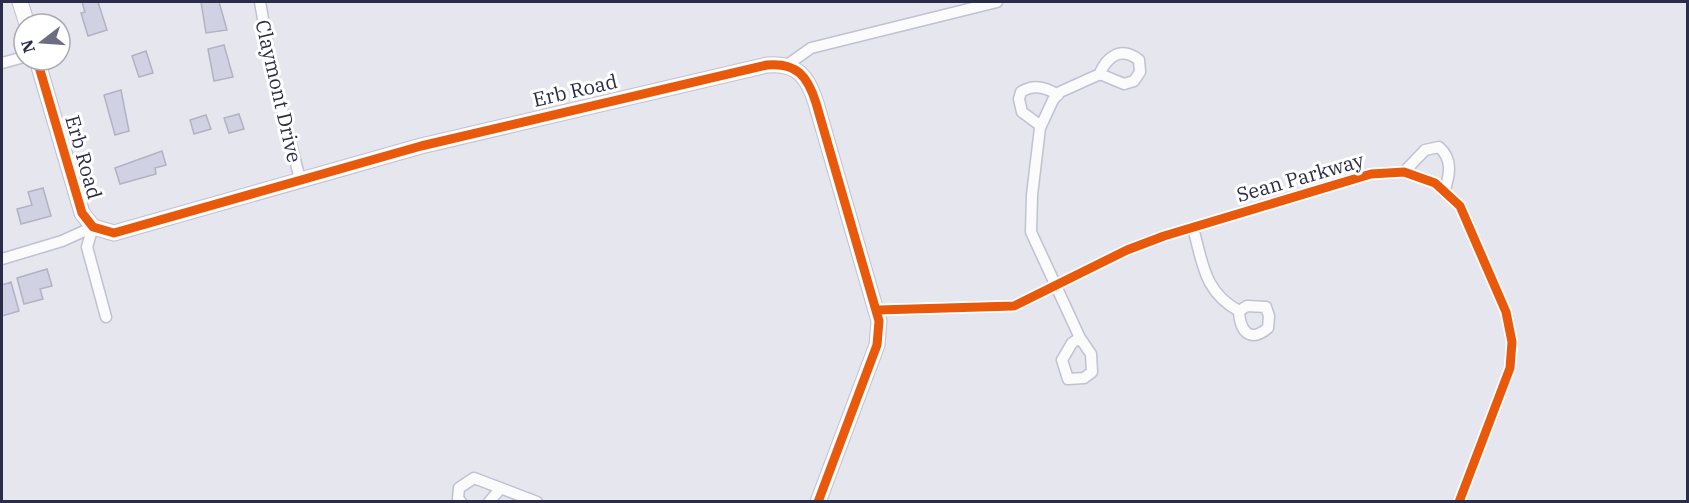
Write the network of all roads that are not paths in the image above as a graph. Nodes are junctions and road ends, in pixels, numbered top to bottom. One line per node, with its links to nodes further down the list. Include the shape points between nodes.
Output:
1 (260, 2): 9 (street, Claymont Drive, via 273,75)
2 (997, 2): 3 (street, via 811,48)
3 (788, 65): 9 (street, Erb Road, via 767,65 713,76); 15 (street, via 801,72 812,88)
4 (40, 72): 11 (street, Erb Road, via 75,194)
5 (1099, 75): 6 (street)
6 (1058, 95): 7 (street); 7 (street, via 1038,87 1021,92 1022,112)
7 (1041, 126): 14 (street, via 1031,232)
8 (1404, 172): 10 (street, Sean Parkway, via 1435,183); 10 (street, via 1425,150 1439,147 1447,154 1449,165); 12 (street, Sean Parkway, via 1360,177)
9 (300, 179): 11 (street, Erb Road, via 124,233 107,233)
10 (1444, 192): 24 (street, Sean Parkway, via 1460,206 1506,312 1512,342 1510,368)
11 (93, 227): 13 (street); 17 (street, via 87,247)
12 (1193, 228): 14 (street, Sean Parkway, via 1127,250); 16 (street, via 1209,285 1227,305)
13 (2, 259)
14 (1056, 287): 15 (street, Sean Parkway, via 1014,306); 18 (street)
15 (878, 310): 23 (street, via 877,345)
16 (1239, 311)
17 (106, 317)
18 (1080, 338)
19 (501, 488): 20 (street, via 474,478 459,488); 21 (street); 22 (street)
20 (461, 501)
21 (489, 501)
22 (537, 501)
23 (818, 501)
24 (1459, 501)

